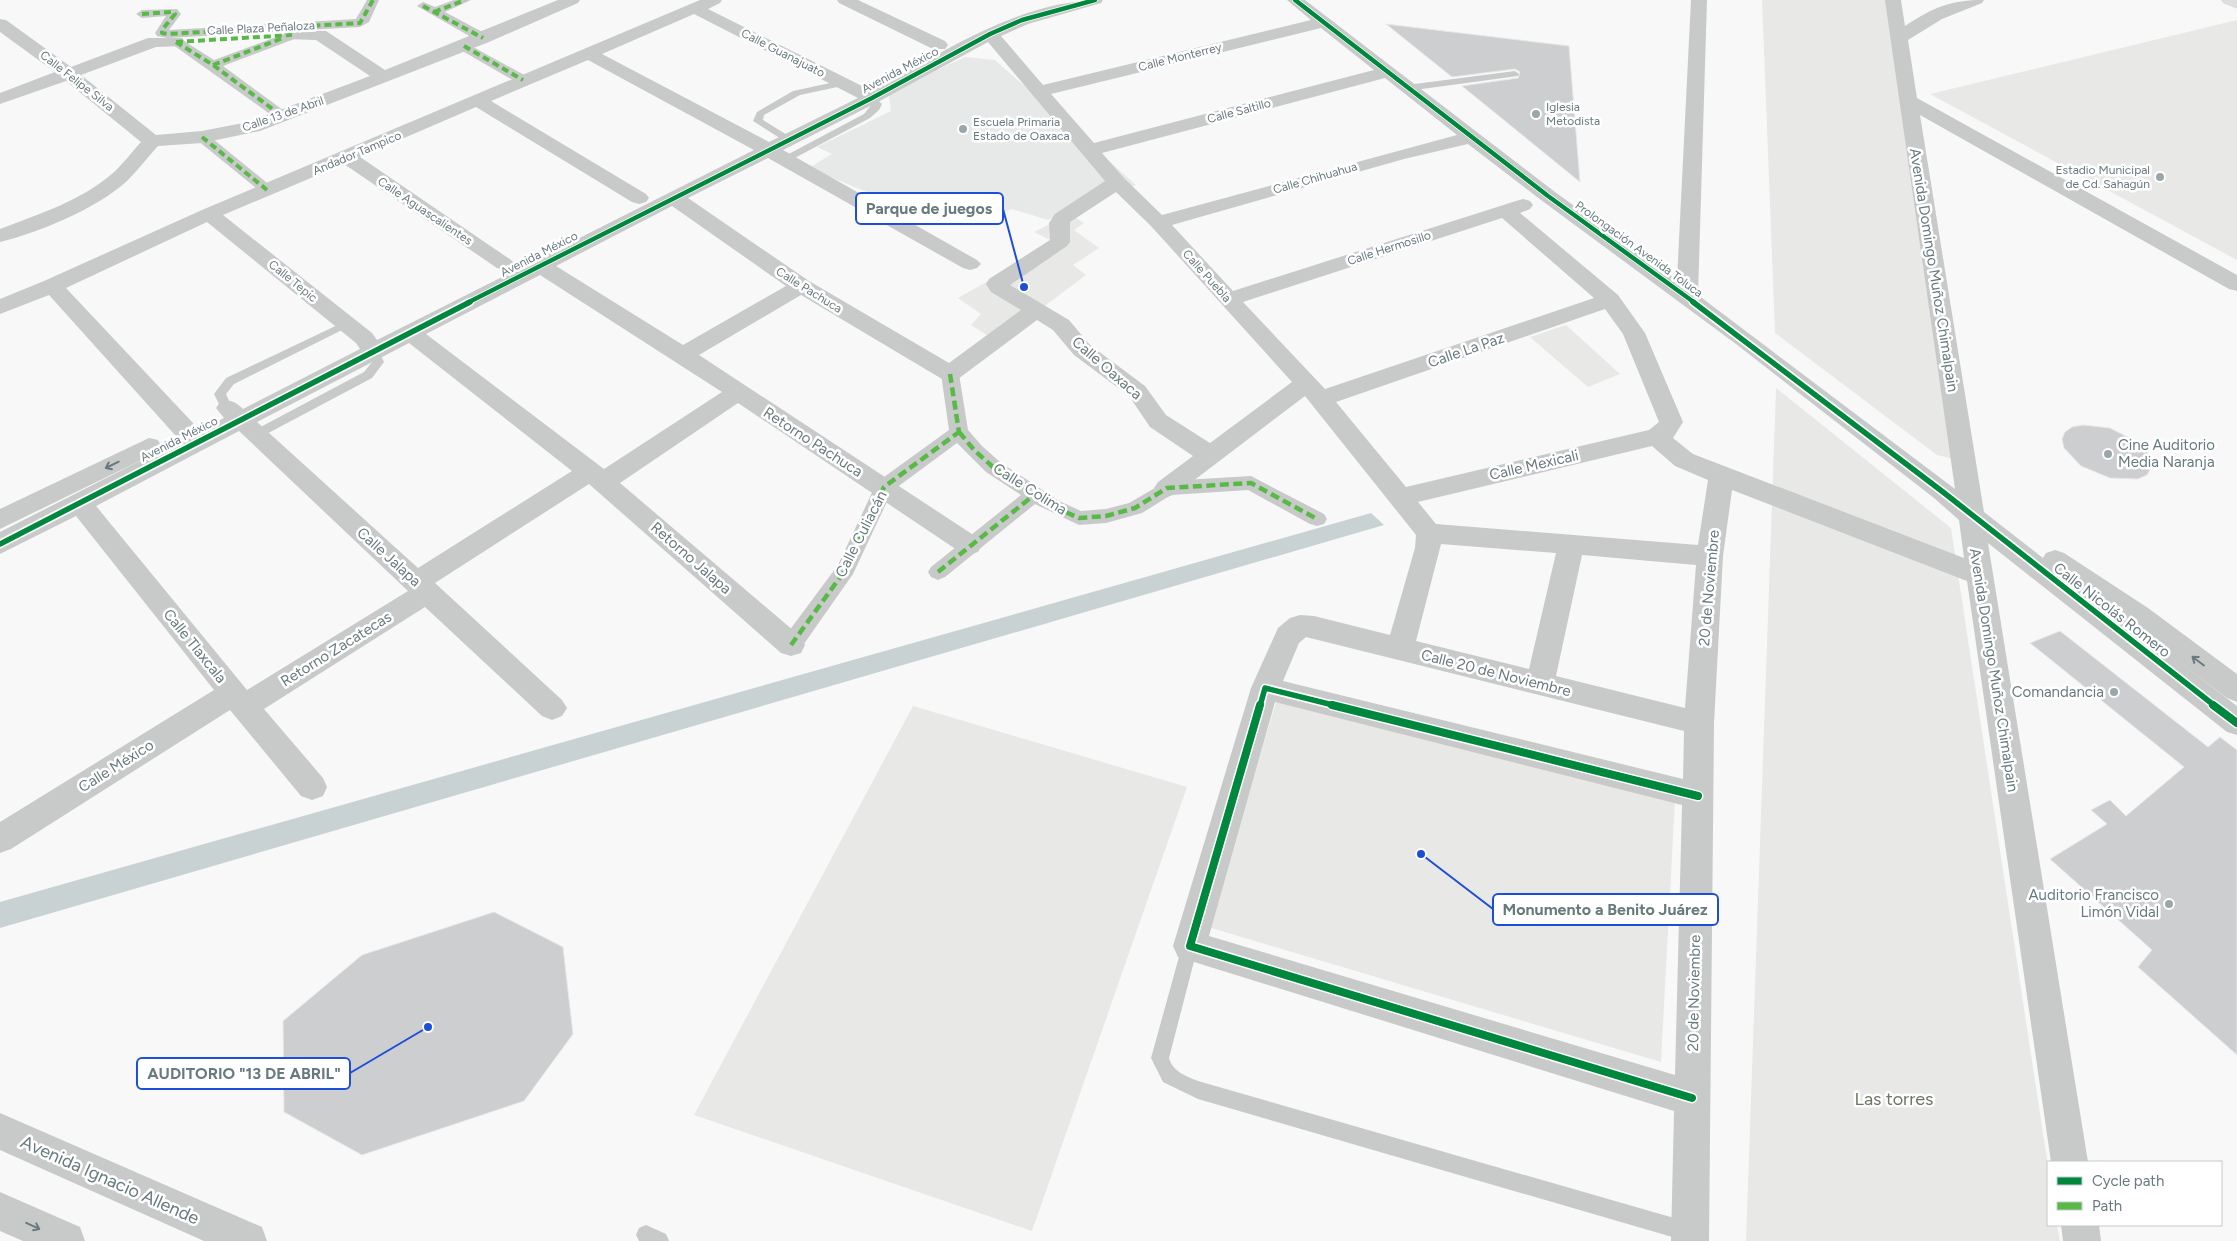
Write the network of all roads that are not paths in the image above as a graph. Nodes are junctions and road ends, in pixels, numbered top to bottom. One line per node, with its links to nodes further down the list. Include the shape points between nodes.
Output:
1 (372, 0): 22 (street, Calle Plaza Peñaloza, via 360,23)
2 (465, 0): 20 (street, via 428,9)
3 (572, 0): 20 (street, Calle 13 de Abril)
4 (714, 0): 14 (street, Andador Tampico)
5 (845, 0): 23 (street)
6 (1089, 0): 18 (street, Avenida México, via 1022,20)
7 (1294, 0): 16 (street, Prolongación Avenida Toluca)
8 (1699, 0): 62 (street)
9 (1893, 0): 21 (street, Avenida Domingo Muñoz Chimalpain)
10 (1976, 0): 21 (street, via 1933,16)
11 (2230, 0): 13 (main road)
12 (1021, 2): 23 (street, Avenida México)
13 (2237, 3)
14 (694, 8): 25 (street, Andador Tampico); 32 (street, Calle Guanajuato)
15 (142, 14): 22 (street, via 175,14)
16 (1321, 23): 27 (street, Prolongación Avenida Toluca); 34 (street, Calle Monterrey)
17 (0, 24): 28 (street, Calle Felipe Silva)
18 (990, 34): 34 (street, Calle Puebla); 35 (street, Avenida México)
19 (292, 35): 22 (street); 26 (street); 30 (street, via 320,35)
20 (483, 38): 24 (street, Calle 13 de Abril)
21 (1900, 38): 37 (street, Avenida Domingo Muñoz Chimalpain)
22 (164, 39): 26 (street); 28 (street)
23 (938, 45): 32 (street, Avenida México)
24 (464, 46): 30 (street, Calle 13 de Abril); 31 (street)
25 (588, 53): 31 (street, Andador Tampico); 43 (street)
26 (213, 65): 39 (street)
27 (1387, 72): 33 (street, Prolongación Avenida Toluca); 44 (street, Calle Saltillo)
28 (69, 74): 36 (street); 42 (street, Calle Felipe Silva)
29 (1515, 74): 33 (lane)
30 (384, 77): 39 (street, Calle 13 de Abril)
31 (523, 80): 38 (street, Andador Tampico)
32 (849, 86): 35 (street, Calle Guanajuato); 43 (street, Avenida México)
33 (1407, 88): 41 (street, Prolongación Avenida Toluca)
34 (1039, 91): 44 (street, Calle Puebla)
35 (872, 98): 43 (street, Avenida México)
36 (0, 99)
37 (1907, 100): 58 (street); 84 (street, Avenida Domingo Muñoz Chimalpain)
38 (478, 101): 45 (street, Andador Tampico); 49 (street)
39 (282, 116): 40 (street, Calle 13 de Abril, via 253,127)
40 (202, 136): 42 (street, Calle 13 de Abril); 47 (street)
41 (1472, 137): 48 (street, Prolongación Avenida Toluca); 53 (street, Calle Chihuahua)
42 (152, 141): 54 (street, via 105,189 72,207)
43 (773, 144): 49 (street, Avenida México); 50 (street, Avenida México); 56 (street)
44 (1090, 150): 46 (street, Calle Puebla)
45 (347, 157): 47 (street, Andador Tampico); 55 (street, Calle Aguascalientes)
46 (1117, 182): 53 (street, Calle Puebla); 65 (street, Calle Oaxaca, via 1062,218 1060,242 999,282 999,287)
47 (267, 190): 52 (street, Andador Tampico)
48 (1548, 196): 51 (street, Calle Hermosillo); 62 (street, Prolongación Avenida Toluca)
49 (639, 198): 55 (street, Avenida México)
50 (674, 198): 57 (street, Avenida México); 60 (street, Calle Pachuca)
51 (1506, 211): 61 (street, Calle Hermosillo); 63 (street)
52 (209, 214): 59 (street, Andador Tampico); 66 (street, Calle Tepic)
53 (1158, 222): 61 (street, Calle Puebla)
54 (0, 236)
55 (504, 264): 68 (street, Avenida México)
56 (970, 264)
57 (541, 266): 67 (street, Avenida México); 69 (street, Retorno Pachuca)
58 (2237, 284)
59 (52, 286): 64 (street, Andador Tampico); 74 (street)
60 (801, 286): 69 (street); 70 (street, Calle Pachuca)
61 (1229, 299): 71 (street, Calle Puebla)
62 (1687, 299): 84 (street, Prolongación Avenida Toluca)
63 (1610, 300): 71 (street, Calle La Paz); 76 (street, via 1634,333 1671,422)
64 (0, 308)
65 (1037, 309): 70 (street); 77 (street, Calle Oaxaca, via 1061,325 1082,350 1137,392 1163,424)
66 (346, 324): 68 (street, Calle Tepic); 73 (lane, via 230,381 220,394)
67 (410, 332): 68 (street, Avenida México); 79 (street, Retorno Jalapa)
68 (368, 344): 73 (street, Avenida México)
69 (683, 355): 72 (street, Retorno Pachuca)
70 (950, 374): 75 (street)
71 (1314, 391): 77 (street, Calle La Paz); 86 (street, Calle Puebla)
72 (738, 392): 79 (street); 80 (street, Retorno Pachuca)
73 (240, 421): 74 (street, Avenida México); 83 (street, Avenida México); 94 (street, Calle Jalapa)
74 (184, 428): 85 (street, Avenida México, one-way to 85)
75 (959, 432): 80 (street, Calle Culiacán); 82 (street, Calle Colima, via 993,467)
76 (1662, 437): 78 (street, via 1684,460); 86 (street, Calle Mexicali)
77 (1211, 456): 81 (street, Calle La Paz)
78 (1721, 476): 91 (street, 20 de Noviembre); 93 (street)
79 (596, 477): 94 (street); 96 (street, Retorno Jalapa)
80 (884, 487): 89 (street, Retorno Pachuca); 96 (street, Calle Culiacán, via 846,569)
81 (1166, 488): 82 (street, Calle Colima, via 1135,508 1106,516 1079,518); 87 (street, via 1251,483)
82 (1034, 495): 89 (street)
83 (79, 503): 88 (street, Avenida México); 101 (street, Calle Tlaxcala)
84 (1970, 509): 93 (street, Avenida Domingo Muñoz Chimalpain); 95 (street, Calle Nicolás Romero)
85 (4, 511)
86 (1414, 515): 90 (street); 97 (street, via 1428,548)
87 (1317, 520)
88 (0, 544)
89 (969, 545): 92 (street)
90 (1571, 545): 91 (street); 98 (street)
91 (1710, 556): 103 (street, 20 de Noviembre)
92 (938, 572)
93 (1979, 575): 111 (street, Avenida Domingo Muñoz Chimalpain)
94 (421, 587): 101 (street, Retorno Zacatecas); 102 (street, Calle Jalapa)
95 (2127, 622): 100 (street, Calle Nicolás Romero, one-way to 95); 104 (street, Calle Nicolás Romero)
96 (792, 645)
97 (1400, 649): 98 (street, Calle 20 de Noviembre); 99 (street, Calle 20 de Noviembre, via 1300,626 1288,636)
98 (1540, 685): 103 (street, Calle 20 de Noviembre)
99 (1265, 688): 106 (street); 108 (street)
100 (2237, 690)
101 (239, 700): 105 (street, Calle Tlaxcala); 107 (street, Calle México)
102 (552, 708)
103 (1699, 723): 106 (street, 20 de Noviembre)
104 (2237, 723)
105 (312, 786)
106 (1698, 796): 109 (street, 20 de Noviembre)
107 (0, 838)
108 (1190, 946): 109 (street); 114 (lane, via 1160,1058 1163,1070 1175,1080 1198,1090)
109 (1692, 1098): 114 (street, 20 de Noviembre)
110 (0, 1131): 115 (street, Avenida Ignacio Allende)
111 (2070, 1161)
112 (0, 1211): 116 (street, one-way to 116)
113 (2080, 1226): 117 (street)
114 (1690, 1237)
115 (232, 1238)
116 (66, 1241)
117 (2082, 1241)

